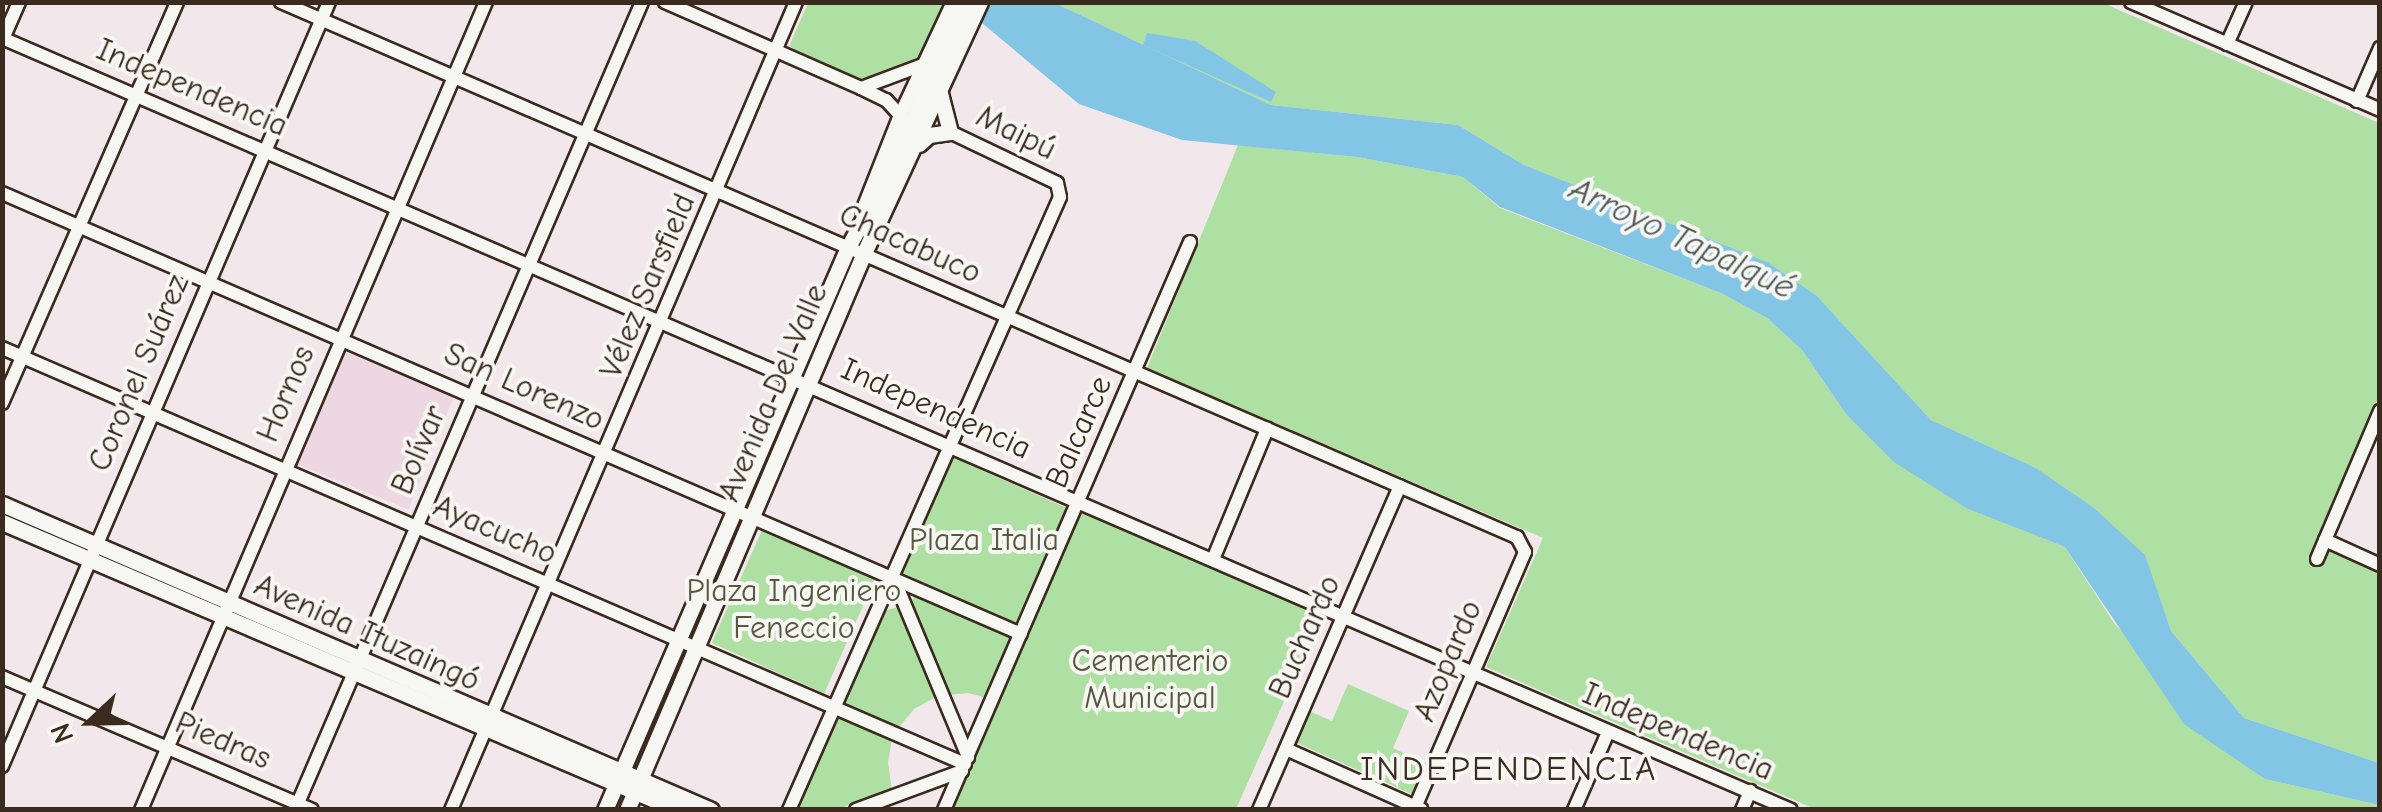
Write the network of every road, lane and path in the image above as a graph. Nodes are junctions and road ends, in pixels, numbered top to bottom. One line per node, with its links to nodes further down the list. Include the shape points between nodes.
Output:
1 (19, 2): 15 (street)
2 (177, 2): 23 (street)
3 (281, 2): 14 (street, Chacabuco)
4 (329, 2): 14 (street, Coronel Suárez)
5 (486, 2): 20 (street, Hornos)
6 (642, 2): 28 (street, Bolívar)
7 (665, 2): 18 (street)
8 (796, 2): 18 (street, Vélez Sarsfield)
9 (964, 2): 13 (main road, Avenida Del Valle)
10 (980, 2): 13 (main road, Avenida Del Valle)
11 (2131, 2): 16 (street)
12 (2246, 2): 16 (street)
13 (957, 16): 19 (street, Avenida Del Valle); 22 (main road, Avenida Del Valle); 36 (main road, Avenida Del Valle)
14 (321, 20): 20 (street, Chacabuco); 29 (street, Coronel Suárez)
15 (3, 39): 23 (street, Independencia)
16 (2227, 44): 24 (street)
17 (2380, 48): 24 (street)
18 (775, 51): 21 (street); 31 (street, Vélez Sarsfield)
19 (923, 65): 21 (street); 26 (street, Avenida Del Valle)
20 (454, 76): 28 (street, Chacabuco); 33 (street, Hornos)
21 (862, 88): 26 (street)
22 (940, 93): 27 (main road); 30 (main road, Avenida Del Valle)
23 (136, 94): 29 (street, Independencia); 34 (street)
24 (2357, 101): 25 (street)
25 (2380, 110)
26 (900, 115): 36 (street, Avenida Del Valle)
27 (950, 132): 30 (main road, via 930,135); 40 (street, Maipú, via 1057,183 1060,198)
28 (586, 133): 31 (street, Chacabuco); 38 (street, Bolívar)
29 (266, 149): 33 (street, Independencia); 39 (street, Coronel Suárez)
30 (913, 149): 37 (main road, Avenida Del Valle)
31 (719, 190): 36 (street, Chacabuco); 41 (street, Vélez Sarsfield)
32 (2, 193): 34 (street, San Lorenzo)
33 (398, 206): 38 (street, Independencia); 42 (street, Hornos)
34 (78, 226): 39 (street, San Lorenzo); 44 (street)
35 (1190, 242): 45 (street, Balcarce)
36 (848, 246): 37 (street, Chacabuco); 46 (main road, Avenida Del Valle)
37 (864, 254): 40 (street, Chacabuco); 47 (main road, Avenida Del Valle)
38 (530, 263): 41 (street, Independencia); 48 (street, Bolívar)
39 (208, 281): 42 (street, San Lorenzo); 50 (street, Coronel Suárez)
40 (1009, 318): 45 (street, Chacabuco); 53 (street)
41 (662, 320): 46 (street, Independencia); 54 (street, Vélez Sarsfield)
42 (341, 337): 48 (street, San Lorenzo); 55 (street, Hornos)
43 (2, 348): 44 (street, Ayacucho)
44 (22, 357): 49 (street); 50 (street, Ayacucho)
45 (1135, 373): 52 (street, Chacabuco); 57 (street, Balcarce)
46 (792, 376): 47 (street, Independencia); 59 (main road, Avenida Del Valle)
47 (808, 383): 53 (street, Independencia); 59 (main road, Avenida Del Valle)
48 (472, 394): 54 (street, San Lorenzo); 61 (street, Bolívar)
49 (2, 402)
50 (152, 410): 55 (street, Ayacucho); 64 (street, Coronel Suárez)
51 (2378, 419): 63 (street)
52 (1267, 428): 56 (street, Chacabuco); 65 (street)
53 (950, 450): 57 (street, Independencia); 68 (street)
54 (605, 453): 59 (street, San Lorenzo); 69 (street, Vélez Sarsfield)
55 (285, 466): 61 (street, Ayacucho); 70 (street, Hornos)
56 (1400, 486): 62 (street, Chacabuco); 71 (street, Buchardo)
57 (1078, 500): 65 (street, Independencia); 72 (street, Balcarce)
58 (2, 504): 64 (main road, Avenida Ituzaingó)
59 (743, 511): 68 (street, San Lorenzo); 73 (main road, Avenida Del Valle)
60 (2, 522): 64 (main road, Avenida Ituzaingó)
61 (416, 526): 69 (street, Ayacucho); 74 (street, Bolívar)
62 (1517, 537): 75 (street, Azopardo, via 1526,552)
63 (2325, 540): 66 (street); 67 (street)
64 (91, 552): 70 (main road, Avenida Ituzaingó); 77 (street, Coronel Suárez)
65 (1214, 557): 71 (street, Independencia)
66 (2316, 559)
67 (2380, 565)
68 (894, 579): 72 (street, San Lorenzo); 78 (street); 83 (street)
69 (548, 582): 73 (street, Ayacucho); 79 (street, Vélez Sarsfield)
70 (224, 609): 74 (main road, Avenida Ituzaingó); 81 (street, Hornos)
71 (1344, 619): 75 (street, Independencia); 82 (street, Buchardo)
72 (1022, 634): 83 (street, Balcarce)
73 (687, 640): 78 (street, Ayacucho); 85 (main road, Avenida Del Valle); 86 (main road, Avenida Del Valle)
74 (358, 667): 79 (main road, Avenida Ituzaingó); 88 (street, Bolívar)
75 (1472, 674): 80 (street, Independencia); 89 (street, Azopardo)
76 (2, 677): 77 (street, Piedras)
77 (34, 691): 81 (street, Piedras); 84 (street, Coronel Suárez)
78 (834, 707): 83 (street, Ayacucho); 97 (street)
79 (489, 723): 85 (main road, Avenida Ituzaingó); 92 (street, Vélez Sarsfield)
80 (1608, 732): 87 (street, Independencia); 101 (street)
81 (167, 748): 88 (street, Piedras); 90 (street, Hornos)
82 (1286, 749): 89 (street); 100 (street, Buchardo)
83 (965, 764): 98 (street); 99 (street, Balcarce)
84 (2, 766)
85 (619, 777): 86 (main road, Avenida Ituzaingó); 93 (main road, Avenida Del Valle)
86 (638, 785): 94 (main road, Avenida Del Valle); 95 (main road, Avenida Ituzaingó); 96 (main road, Avenida Ituzaingó)
87 (1750, 791): 102 (street); 103 (street, Independencia)
88 (297, 806): 91 (street, Piedras)
89 (1418, 808)
90 (141, 810)
91 (312, 810)
92 (451, 810)
93 (605, 810)
94 (627, 810)
95 (678, 810)
96 (710, 810)
97 (789, 810)
98 (856, 810)
99 (944, 810)
100 (1259, 810)
101 (1574, 810)
102 (1742, 810)
103 (1790, 810)

